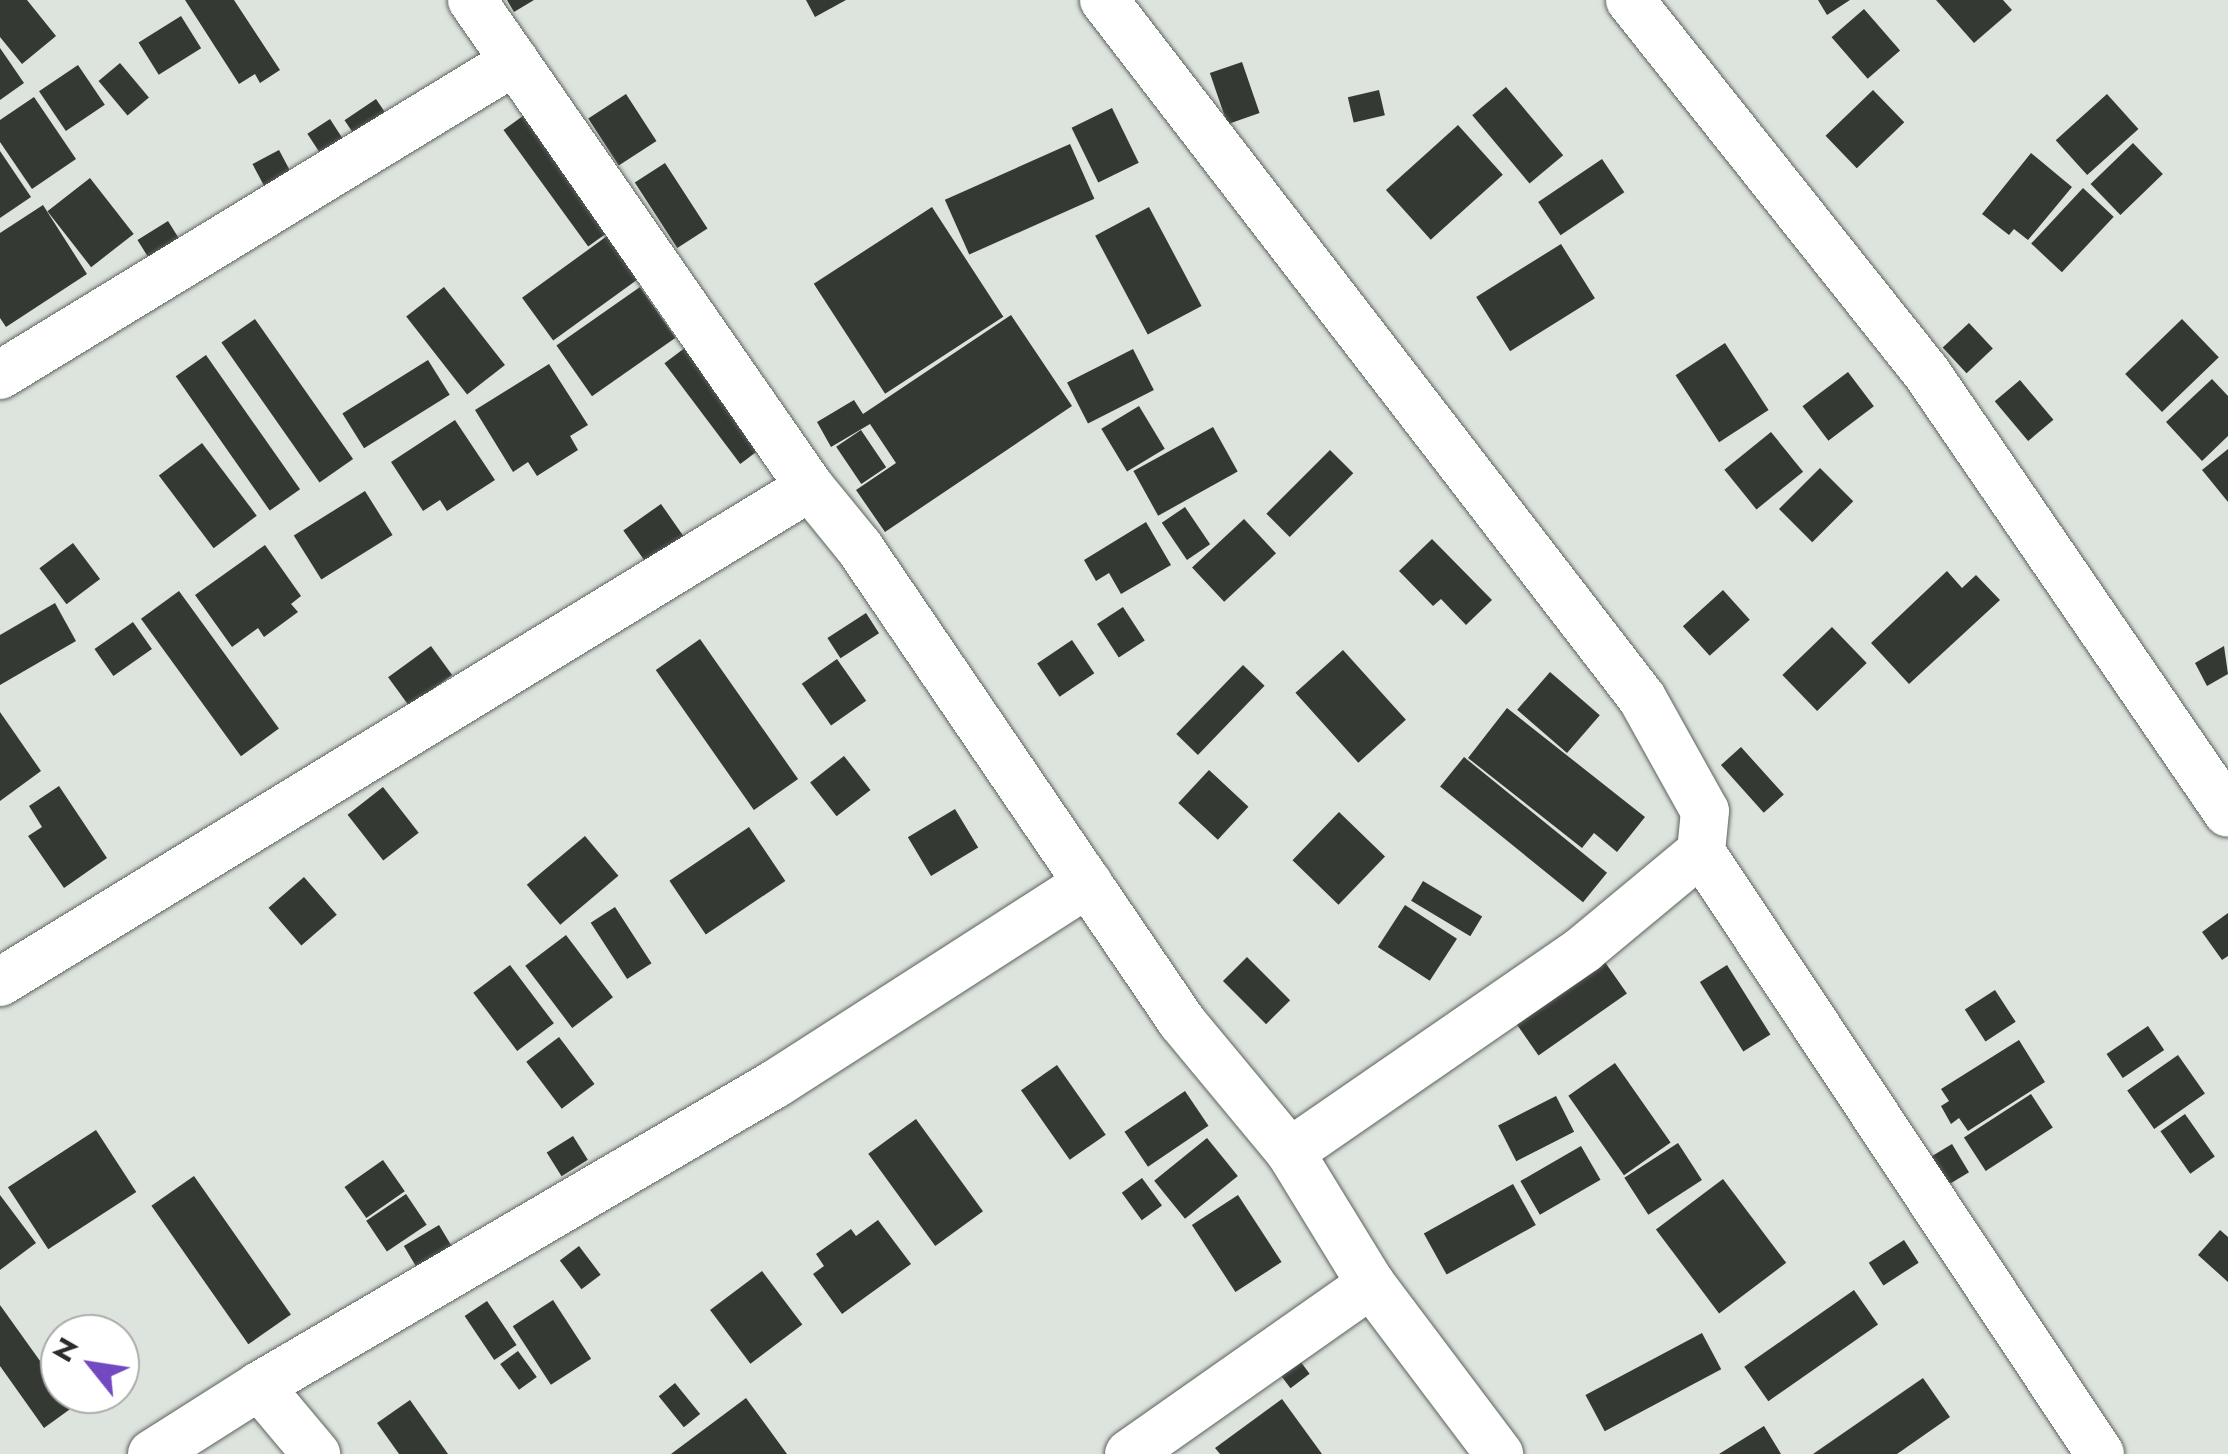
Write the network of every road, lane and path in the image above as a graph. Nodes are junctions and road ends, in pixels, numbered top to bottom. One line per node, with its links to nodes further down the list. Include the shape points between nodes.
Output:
1 (472, 0): 4 (street)
2 (1104, 0): 8 (street, via 1642,698 1705,810)
3 (1630, 0): 7 (street, via 1926,372)
4 (515, 61): 5 (street); 6 (street)
5 (0, 375)
6 (810, 487): 9 (street, via 859,547); 10 (street)
7 (2228, 814)
8 (1702, 852): 11 (street, via 1584,949); 18 (street)
9 (1088, 883): 11 (street, via 1182,1022); 13 (street, via 775,1084)
10 (0, 982)
11 (1290, 1152): 12 (street)
12 (1372, 1284): 16 (street); 17 (street)
13 (259, 1386): 14 (street); 15 (street)
14 (152, 1454)
15 (316, 1454)
16 (1129, 1454)
17 (1499, 1454)
18 (2100, 1454)

